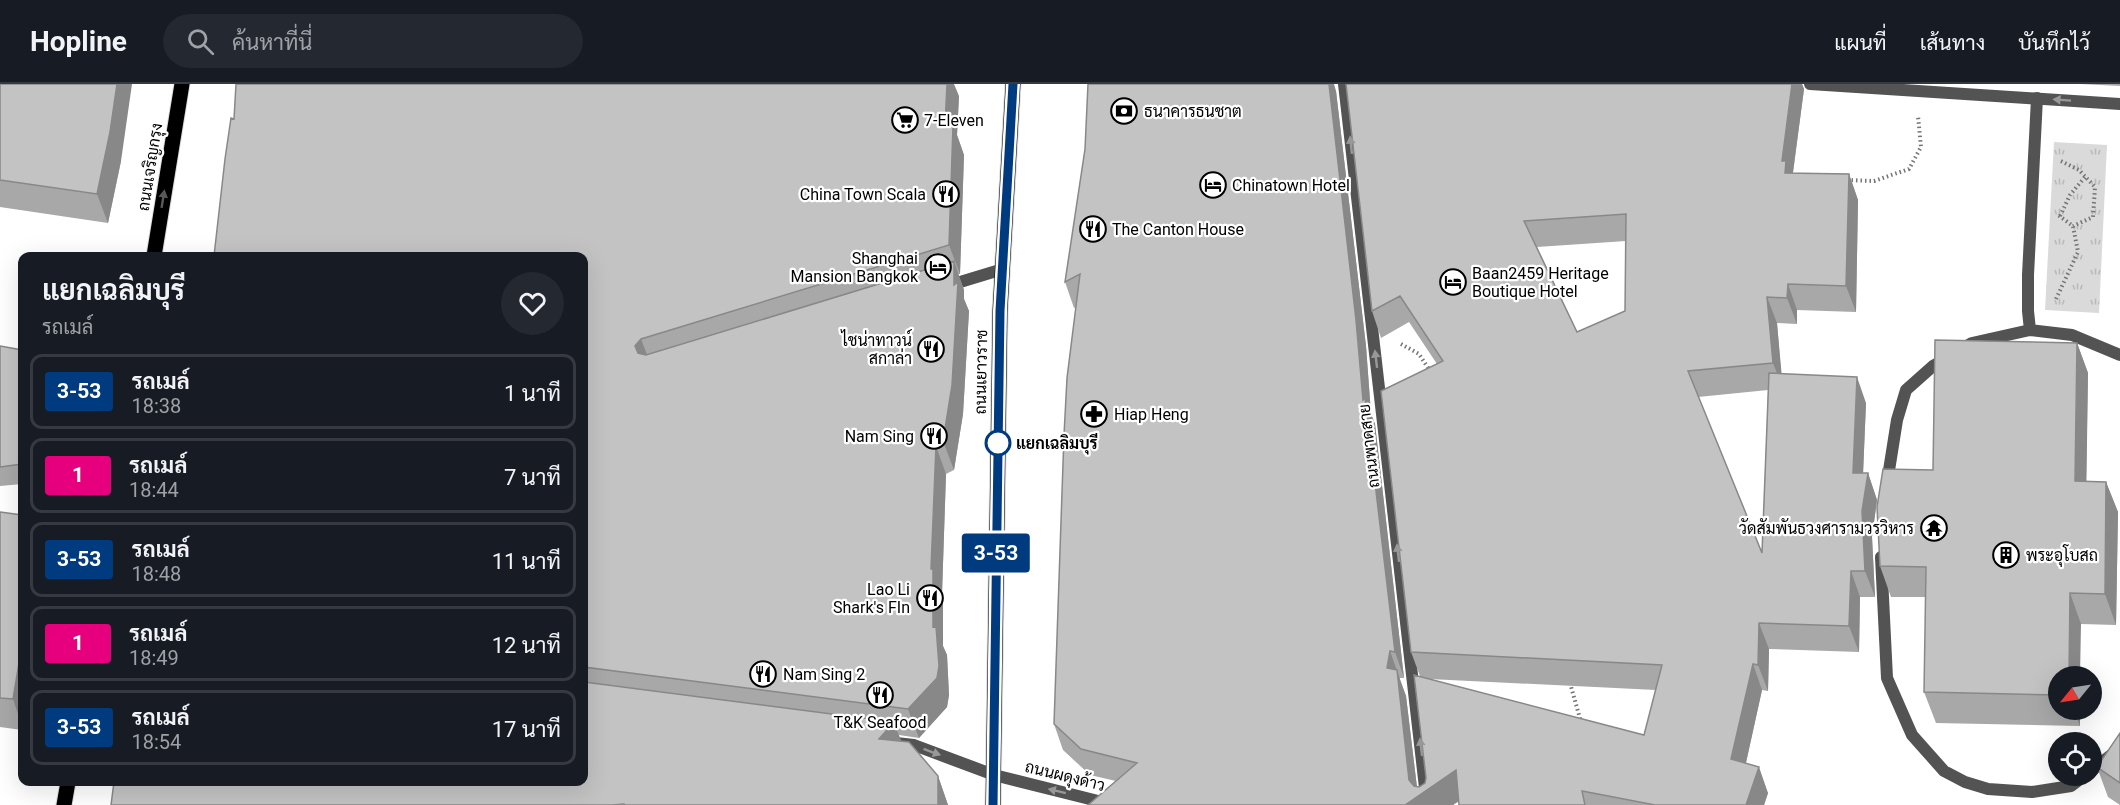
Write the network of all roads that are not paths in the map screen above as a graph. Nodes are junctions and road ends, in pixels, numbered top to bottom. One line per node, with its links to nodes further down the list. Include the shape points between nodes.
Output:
1 (182, 84): 8 (main road, ถนนเจริญกรุง, one-way to 1)
2 (1013, 84): 9 (main road, ถนนเยาวราช)
3 (1344, 84): 24 (street, ถนนพาดสาย, one-way to 3)
4 (1809, 84): 5 (street)
5 (1916, 87): 6 (street)
6 (2037, 99): 7 (street, one-way to 6); 11 (street, via 2028,275)
7 (2120, 104)
8 (155, 252)
9 (1003, 268): 10 (street); 18 (main road, ถนนเยาวราช)
10 (936, 289)
11 (2030, 330): 12 (street, via 2072,335); 13 (street, via 1972,343 1933,366 1906,390 1897,420)
12 (2120, 355)
13 (1887, 490)
14 (1881, 549): 20 (street, via 1887,678 1912,735 1944,771 1965,782 1988,789 2032,792)
15 (880, 741): 18 (street, ถนนผดุงด้าว, one-way to 18, via 914,745)
16 (2120, 748): 17 (street)
17 (2102, 762)
18 (994, 775): 22 (main road, ถนนเยาวราช); 23 (street, ถนนผดุงด้าว, one-way to 18)
19 (67, 786): 21 (main road)
20 (2071, 786)
21 (64, 805)
22 (993, 805)
23 (1114, 805)
24 (1427, 805)

